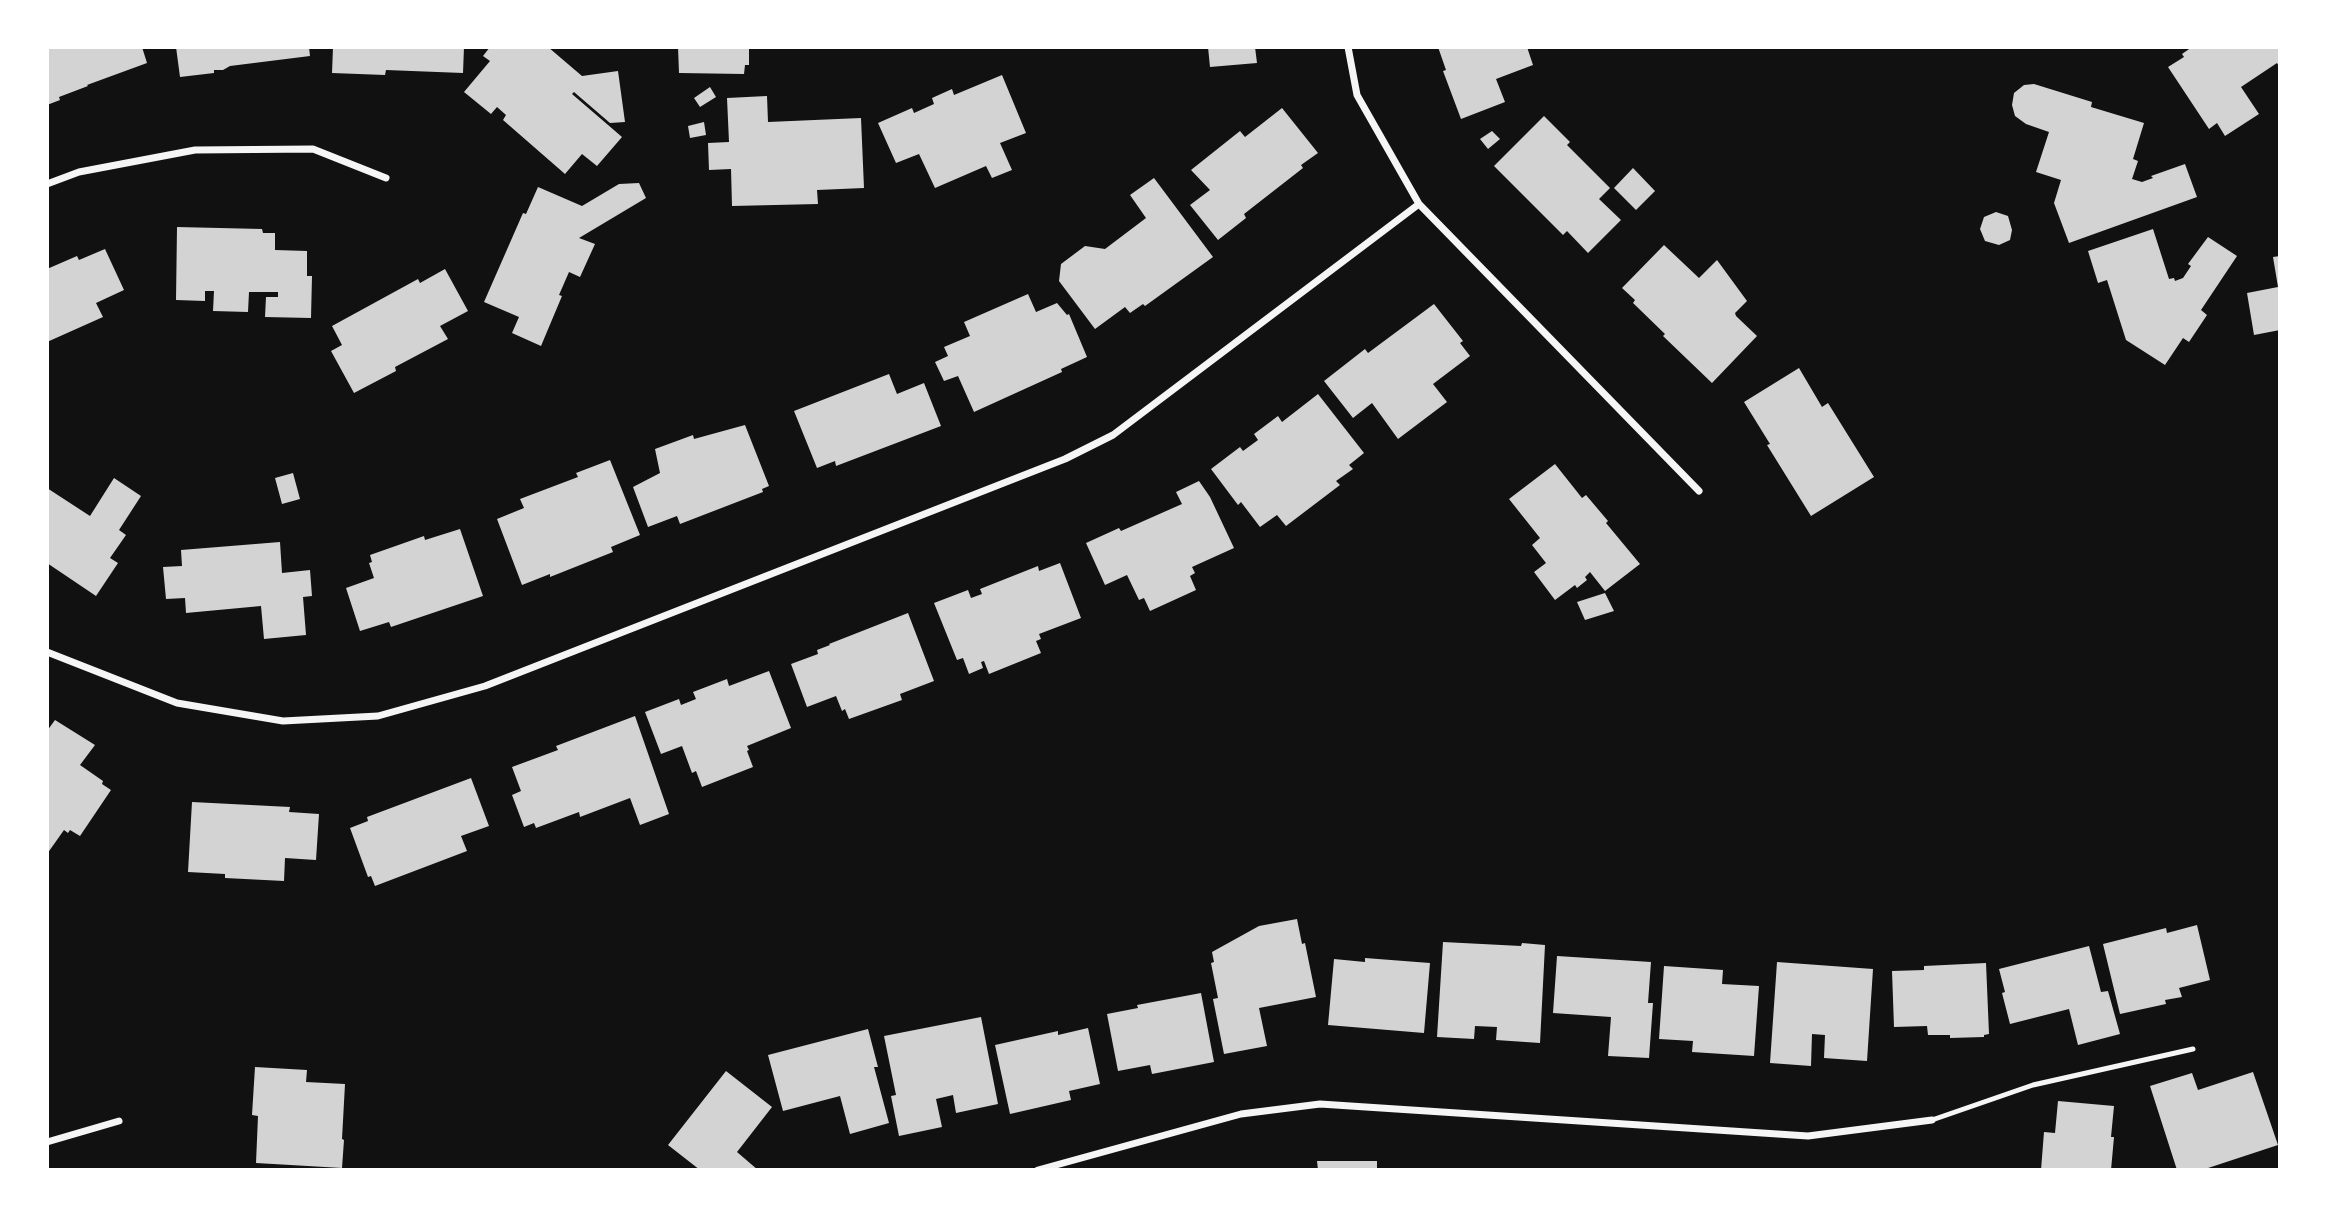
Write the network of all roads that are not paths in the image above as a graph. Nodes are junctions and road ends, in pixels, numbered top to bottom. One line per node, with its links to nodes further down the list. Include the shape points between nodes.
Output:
1 (1348, 47): 4 (street, via 1357,95)
2 (386, 178): 3 (street, via 313,149 195,150 79,172)
3 (47, 184)
4 (1419, 204): 5 (street); 6 (street, via 1113,435 1065,459 485,687 378,716 283,721 177,703)
5 (1699, 491)
6 (47, 652)
7 (2193, 1049): 8 (lane, via 2034,1086)
8 (1932, 1120): 11 (street, via 1808,1136 1320,1104 1241,1114)
9 (119, 1121): 10 (street)
10 (47, 1142)
11 (1038, 1170)

